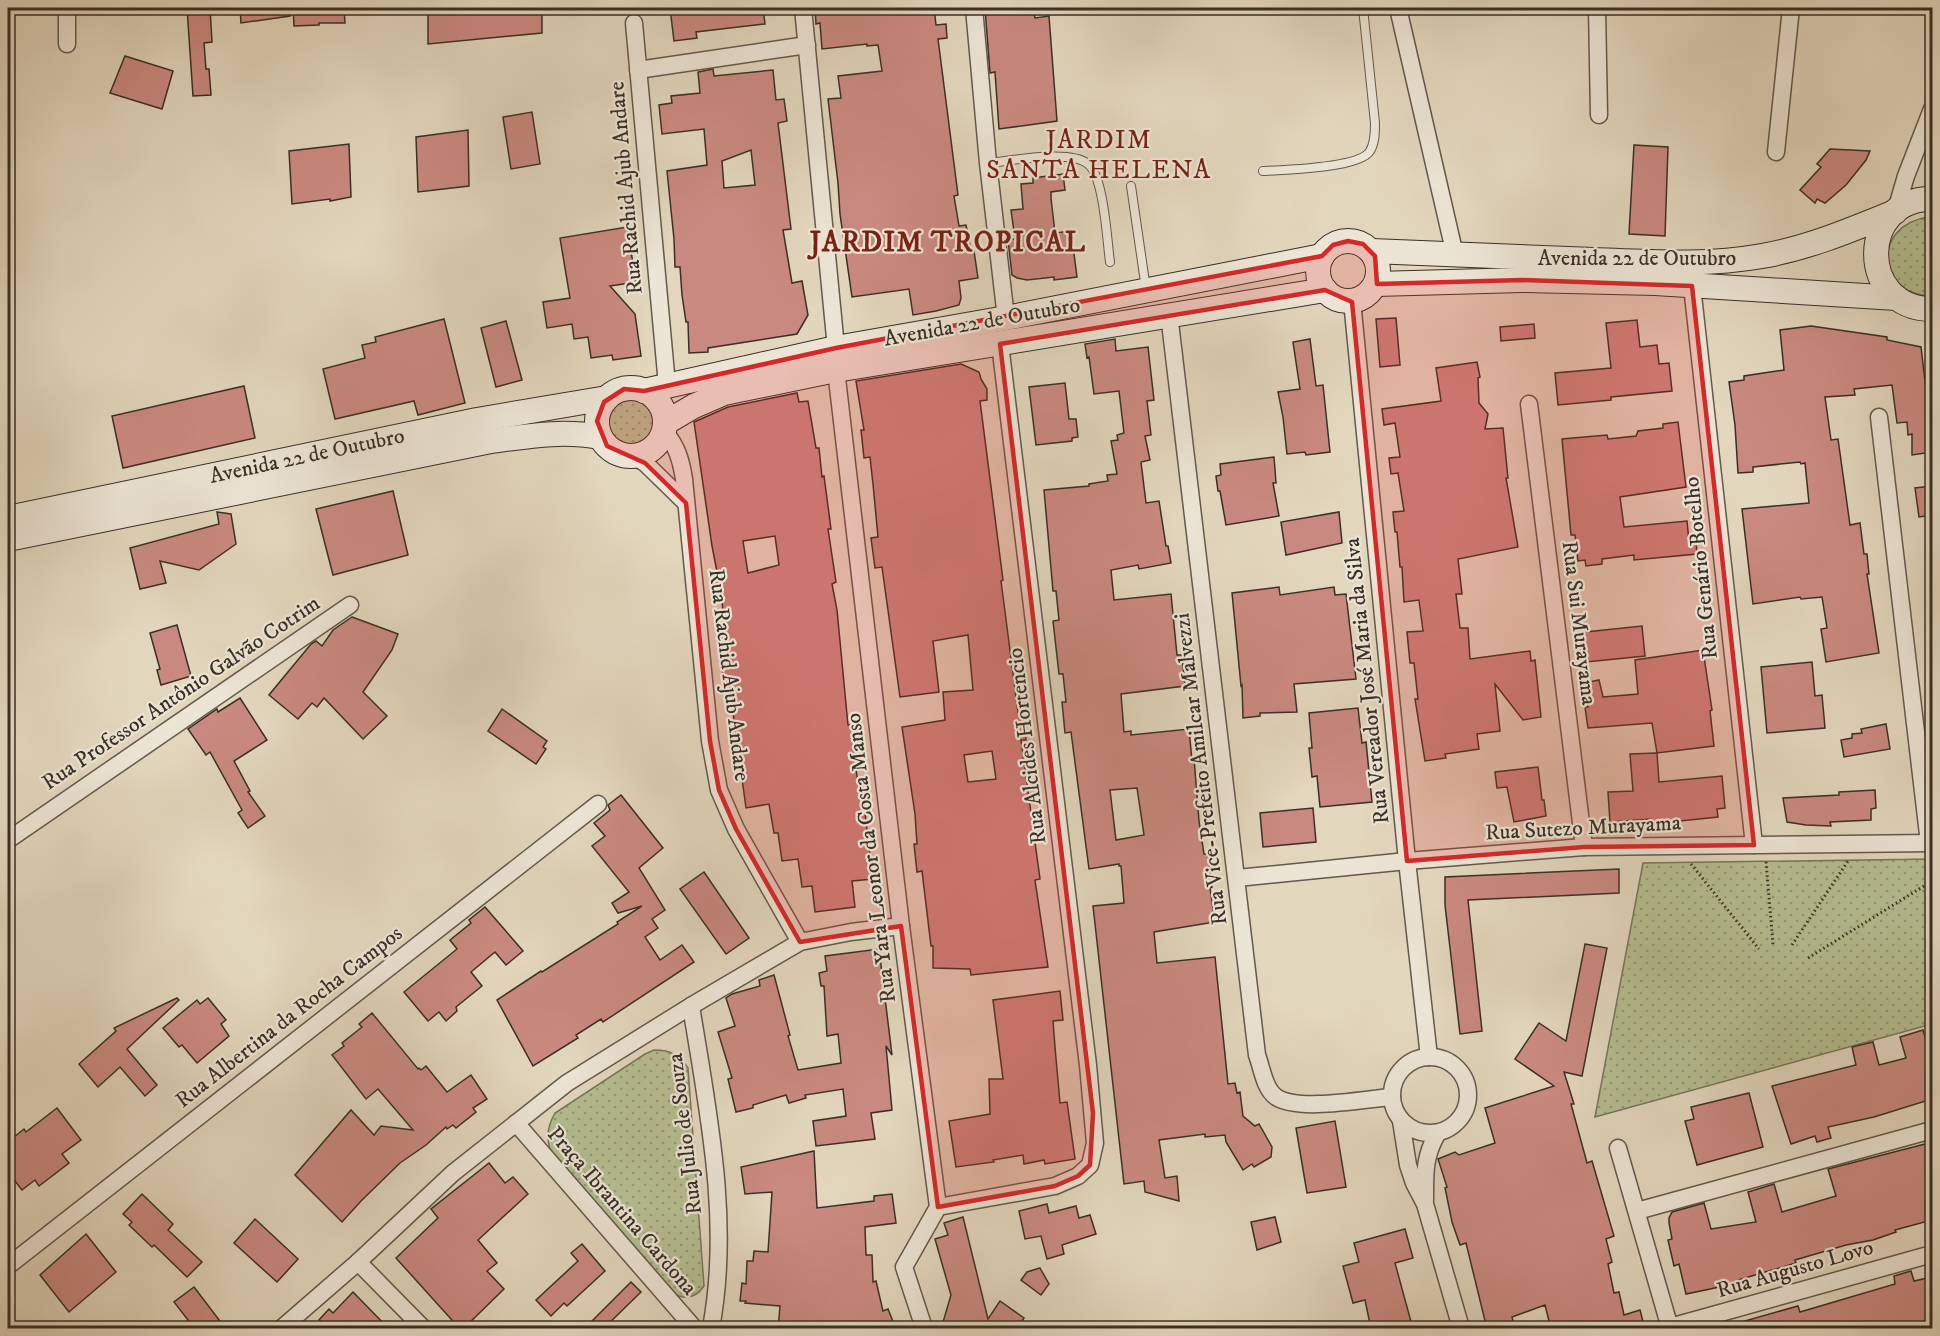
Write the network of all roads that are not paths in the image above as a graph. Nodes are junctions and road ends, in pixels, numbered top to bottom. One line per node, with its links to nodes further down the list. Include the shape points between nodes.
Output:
1 (67, 8): 9 (street)
2 (803, 8): 10 (street, Rua Yara Leonor da Costa Manso)
3 (974, 8): 15 (street)
4 (1363, 8): 16 (lane, via 1375,123 1370,151 1362,158 1338,165)
5 (1398, 8): 21 (street)
6 (1597, 8): 13 (street)
7 (1791, 8): 14 (street)
8 (634, 23): 11 (street, Rua Rachid Ajub Andare)
9 (67, 44)
10 (807, 45): 11 (street); 34 (street, Rua Yara Leonor da Costa Manso)
11 (638, 70): 35 (street, Rua Rachid Ajub Andare)
12 (1932, 109): 19 (street)
13 (1599, 115)
14 (1776, 152)
15 (988, 163): 23 (lane, via 1060,157 1086,162 1098,180); 32 (street)
16 (1263, 171)
17 (1131, 186): 27 (lane)
18 (1932, 199): 19 (street, Avenida 22 de Outubro, via 1912,202)
19 (1896, 211): 21 (street, Avenida 22 de Outubro, via 1821,242 1760,257 1646,261); 28 (street, via 1878,236 1875,256 1884,284)
20 (1371, 251): 21 (street, Avenida 22 de Outubro); 22 (street, Avenida 22 de Outubro, via 1358,242 1348,241 1333,245); 24 (street, via 1378,263)
21 (1455, 255)
22 (1322, 256): 26 (street, via 1318,270); 27 (street, Avenida 22 de Outubro)
23 (1110, 262)
24 (1376, 284): 25 (street, Avenida 22 de Outubro, via 1522,280); 29 (street, via 1364,297)
25 (1692, 286): 28 (street, Avenida 22 de Outubro); 50 (street, Rua Genário Botelho)
26 (1325, 290): 29 (street, via 1334,298); 31 (street, Avenida 22 de Outubro)
27 (1147, 291): 32 (street, Avenida 22 de Outubro)
28 (1897, 298): 30 (street, Avenida 22 de Outubro)
29 (1352, 301): 52 (street, Rua Vereador José Maria da Silva)
30 (1932, 309)
31 (1169, 314): 33 (street, Avenida 22 de Outubro); 53 (street, Rua Vice-Prefeito Amilcar Malvezzi)
32 (1006, 318): 34 (street, Avenida 22 de Outubro)
33 (1000, 344): 34 (street, Avenida 22 de Outubro); 65 (street, Rua Alcides Hortencio, via 1095,1143 1090,1165 1078,1176 1055,1186)
34 (836, 359): 35 (street, Avenida 22 de Outubro); 40 (street, Avenida 22 de Outubro, via 709,398); 54 (street, Rua Yara Leonor da Costa Manso)
35 (667, 385): 36 (street, Avenida 22 de Outubro)
36 (644, 391): 37 (street, via 624,389); 40 (street, via 663,410)
37 (607, 398): 41 (street, via 598,416); 44 (street, Avenida 22 de Outubro, via 477,420)
38 (1529, 404): 51 (street, Rua Sui Murayama)
39 (1880, 417): 49 (street)
40 (665, 427): 42 (street, via 655,447); 43 (street, Rua Rachid Ajub Andare, via 678,452)
41 (600, 437): 42 (street, via 611,450); 45 (street, Avenida 22 de Outubro, via 555,432 491,441)
42 (633, 456): 43 (street)
43 (686, 503): 55 (street, Rua Rachid Ajub Andare, via 710,741 719,790 736,829)
44 (8, 518)
45 (8, 539)
46 (350, 605): 48 (street, Rua Professor Antônio Galvão Cotrim)
47 (598, 804): 69 (street, Rua Albertina da Rocha Campos)
48 (8, 840)
49 (1931, 843): 50 (street, Rua Sutezo Murayama)
50 (1760, 845): 51 (street, Rua Sutezo Murayama)
51 (1584, 847): 52 (street, Rua Sutezo Murayama)
52 (1407, 861): 53 (street, Rua Sutezo Murayama); 57 (street, Rua Vereador José Maria da Silva)
53 (1237, 878): 58 (street, Rua Vice-Prefeito Amilcar Malvezzi, via 1257,1055 1267,1086 1276,1097 1313,1105)
54 (901, 926): 55 (street); 65 (street, Rua Yara Leonor da Costa Manso)
55 (800, 942): 56 (street)
56 (691, 1006): 60 (street, via 567,1083); 74 (street, Rua Julio de Souza, via 715,1154 718,1234)
57 (1429, 1057): 58 (street, via 1417,1059 1398,1074); 62 (street, via 1453,1064 1468,1085 1466,1111 1449,1130)
58 (1392, 1097): 59 (street)
59 (1401, 1121): 62 (street, via 1424,1134); 64 (street, via 1408,1165)
60 (516, 1123): 68 (street, via 453,1173); 73 (street, Praça Ibrantina Cardona)
61 (1932, 1130): 66 (street)
62 (1437, 1134): 64 (street, via 1426,1163)
63 (1618, 1148): 66 (street)
64 (1425, 1204): 76 (street)
65 (938, 1207): 75 (street, via 904,1268)
66 (1637, 1211): 70 (street)
67 (1932, 1254): 70 (street, Rua Augusto Lovo)
68 (358, 1262): 71 (street); 72 (street)
69 (8, 1266)
70 (1670, 1328)
71 (282, 1329)
72 (423, 1329)
73 (694, 1329)
74 (711, 1329)
75 (924, 1329)
76 (1461, 1329)

